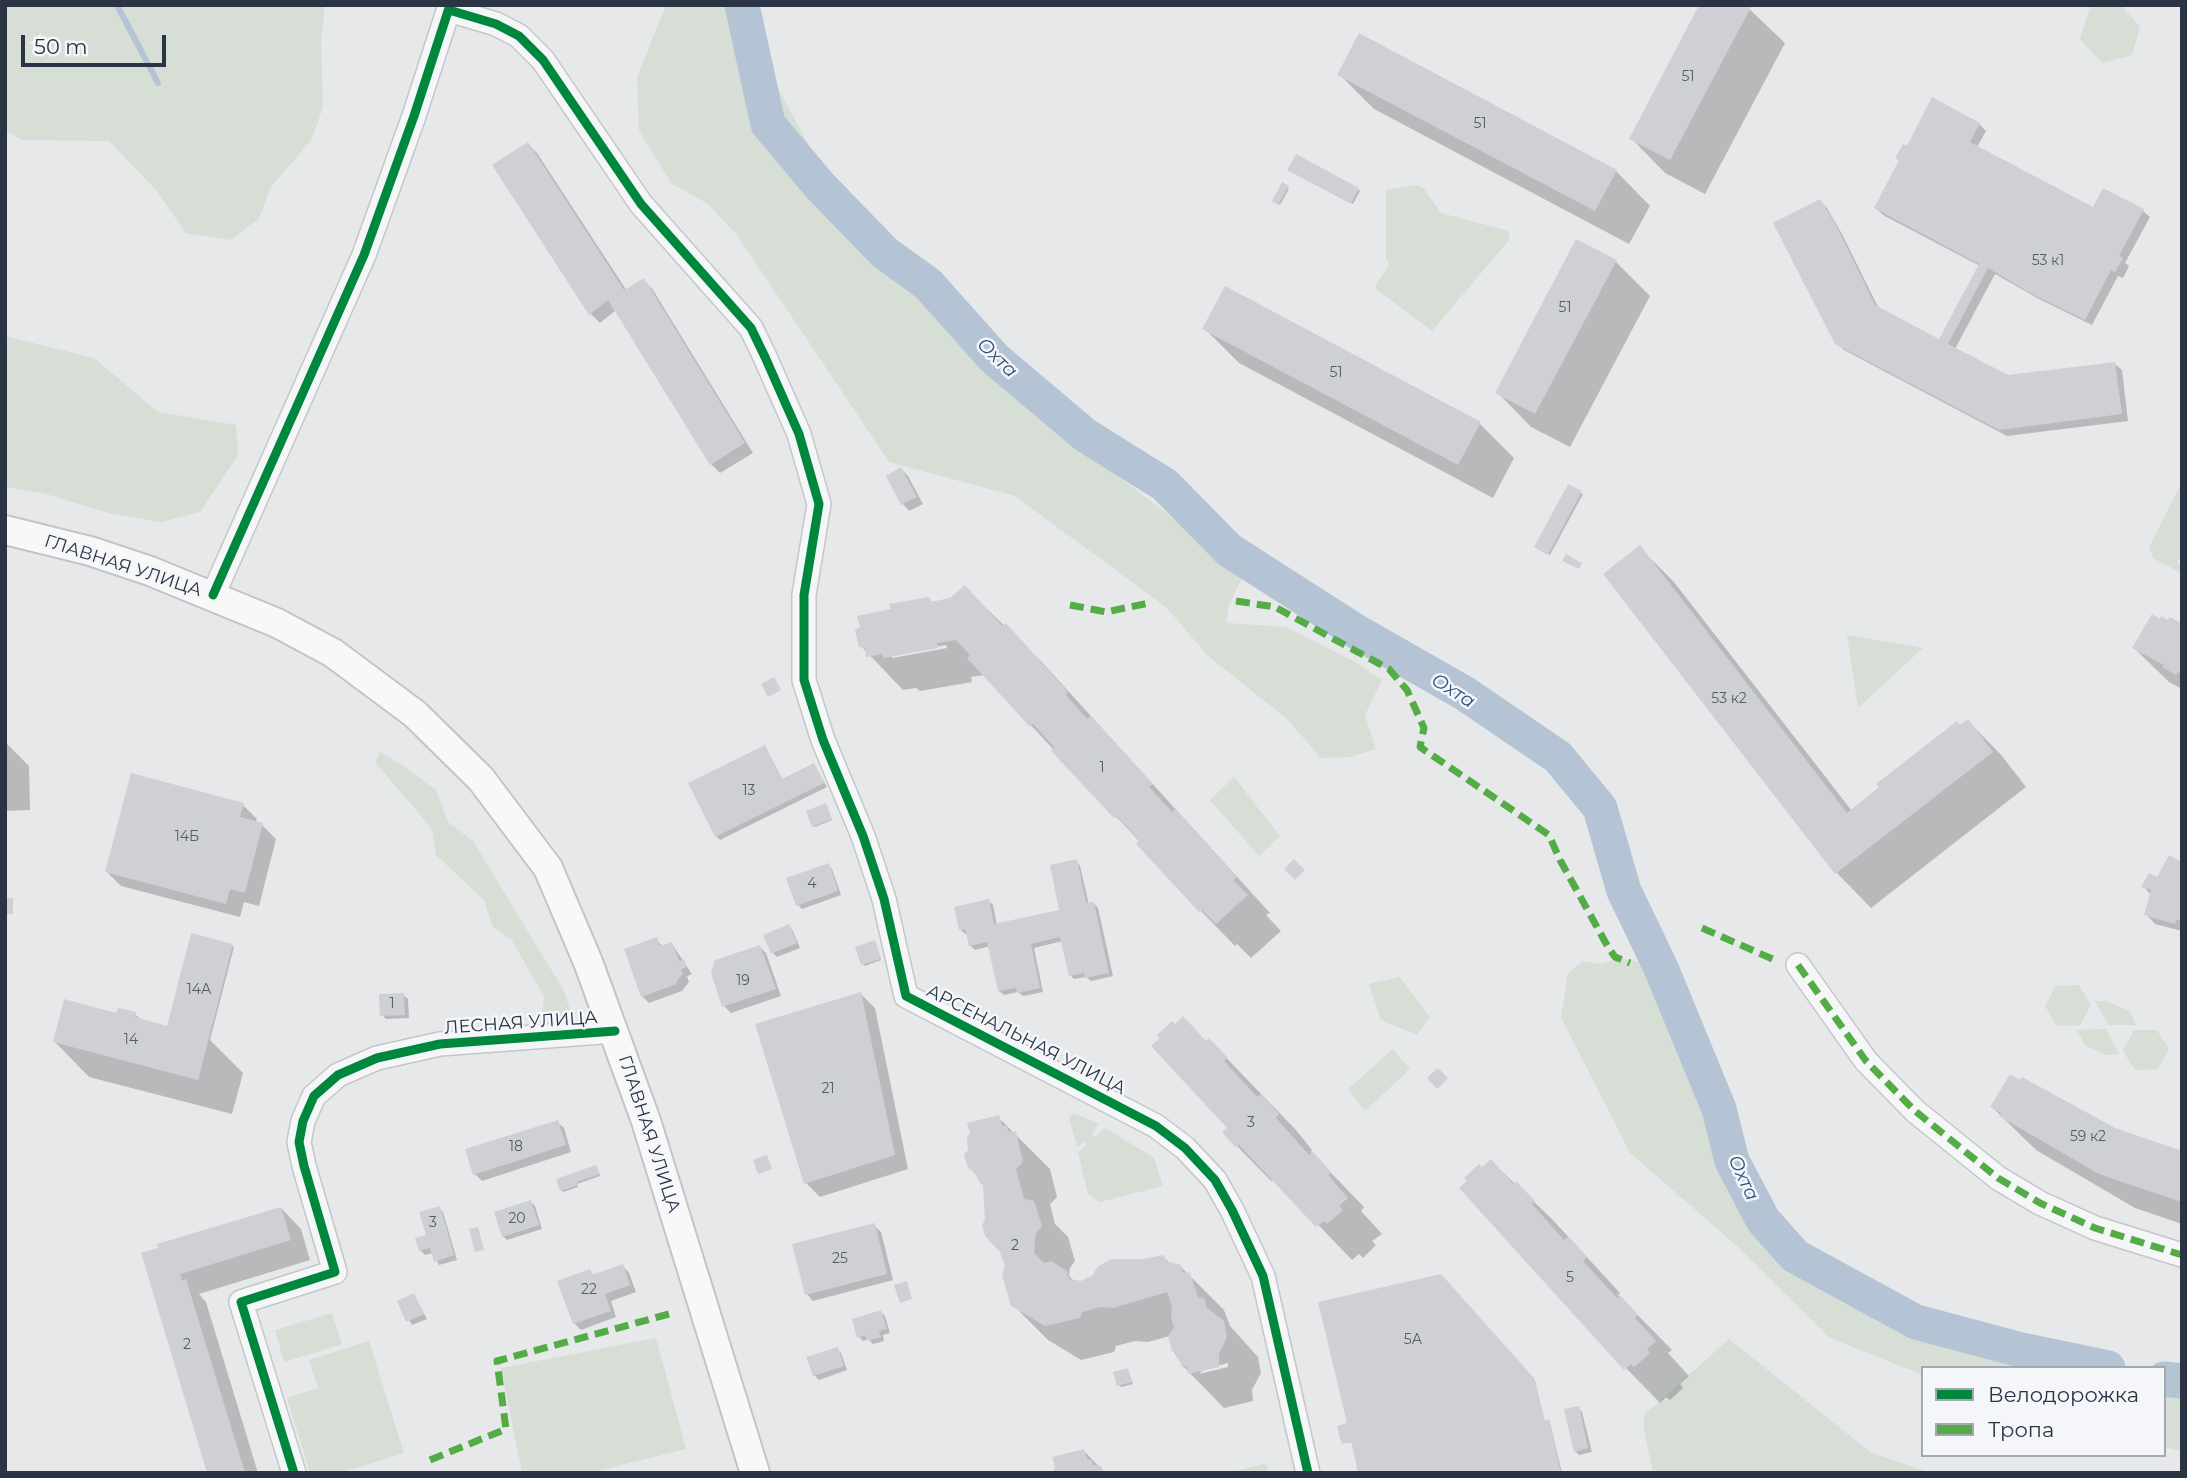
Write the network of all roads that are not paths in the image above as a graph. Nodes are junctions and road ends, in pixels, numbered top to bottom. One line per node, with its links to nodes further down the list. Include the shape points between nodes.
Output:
1 (450, 7): 3 (street, via 364,255); 9 (street, АРСЕНАЛЬНАЯ УЛИЦА, via 519,36 543,60 640,204 751,328 799,434 819,504 804,595 804,680 884,899 906,996 1156,1126 1185,1148 1214,1180 1264,1276)
2 (5, 530): 3 (main road, ГЛАВНАЯ УЛИЦА, via 90,551)
3 (213, 595): 5 (main road, ГЛАВНАЯ УЛИЦА, via 332,653 415,714 481,779 548,868)
4 (1798, 965): 6 (street, via 1866,1060 1915,1111 1998,1178 2095,1228)
5 (615, 1031): 7 (street, ЛЕСНАЯ УЛИЦА, via 427,1046 367,1062 338,1075 314,1096 299,1142 335,1272 241,1303); 8 (main road, ГЛАВНАЯ УЛИЦА)
6 (2182, 1255)
7 (294, 1473)
8 (755, 1473)
9 (1308, 1473)

